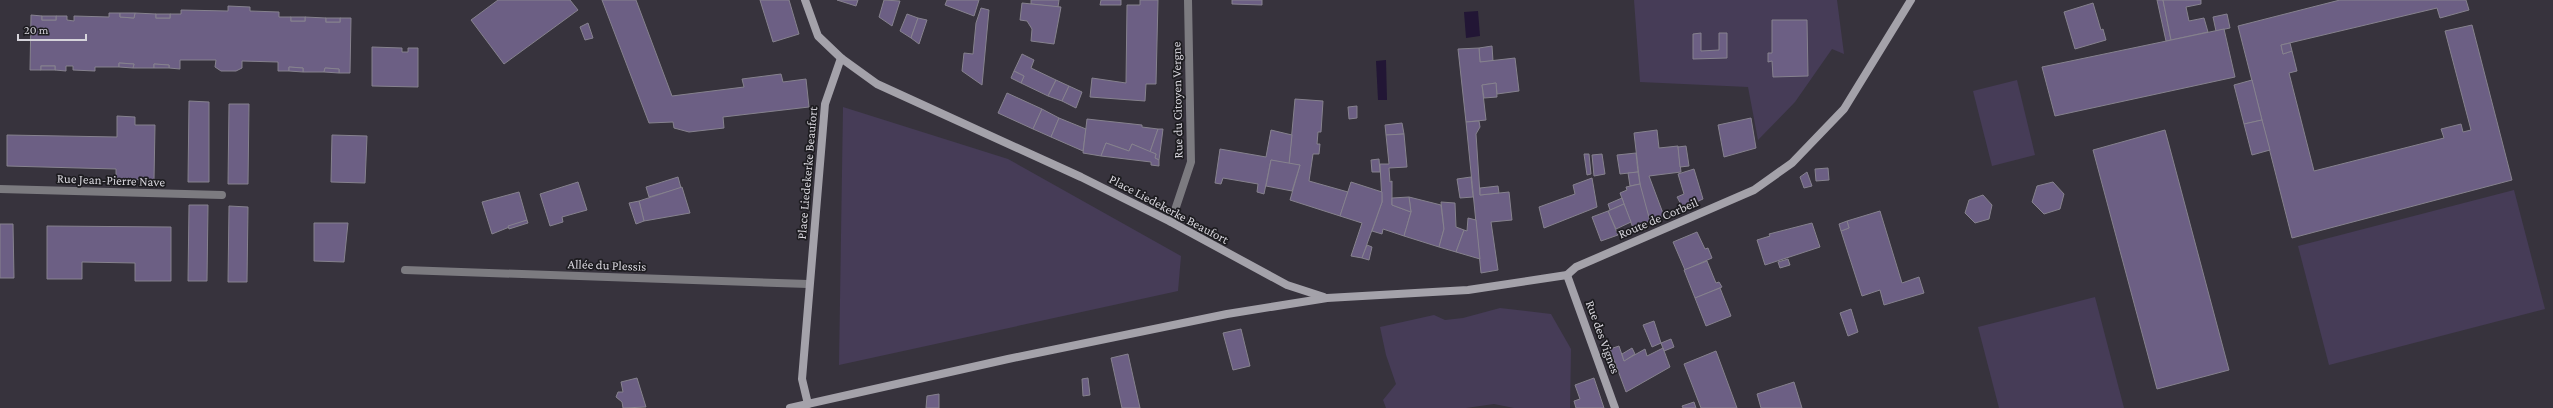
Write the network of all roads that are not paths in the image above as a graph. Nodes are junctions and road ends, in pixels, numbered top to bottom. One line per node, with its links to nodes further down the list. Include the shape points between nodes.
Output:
1 (805, 0): 4 (street, via 818,36)
2 (1188, 0): 7 (street, Rue du Citoyen Vergne, via 1191,162)
3 (1911, 0): 9 (street, Route de Corbeil, via 1844,108 1792,163 1754,190 1576,267)
4 (841, 58): 7 (street, Place Liedekerke Beaufort, via 877,84 1081,177); 10 (street, Place Liedekerke Beaufort, via 825,104)
5 (0, 189): 6 (street, Rue Jean-Pierre Nave)
6 (222, 195)
7 (1172, 222): 11 (street, Place Liedekerke Beaufort, via 1287,285)
8 (405, 270): 10 (street, Allée du Plessis)
9 (1567, 275): 11 (street, Route de Corbeil, via 1468,290); 14 (street, Rue des Vignes)
10 (808, 284): 12 (street, Place Liedekerke Beaufort, via 802,379)
11 (1327, 298): 12 (street, via 1227,314 1065,346)
12 (808, 404): 13 (street)
13 (790, 408)
14 (1615, 408)

